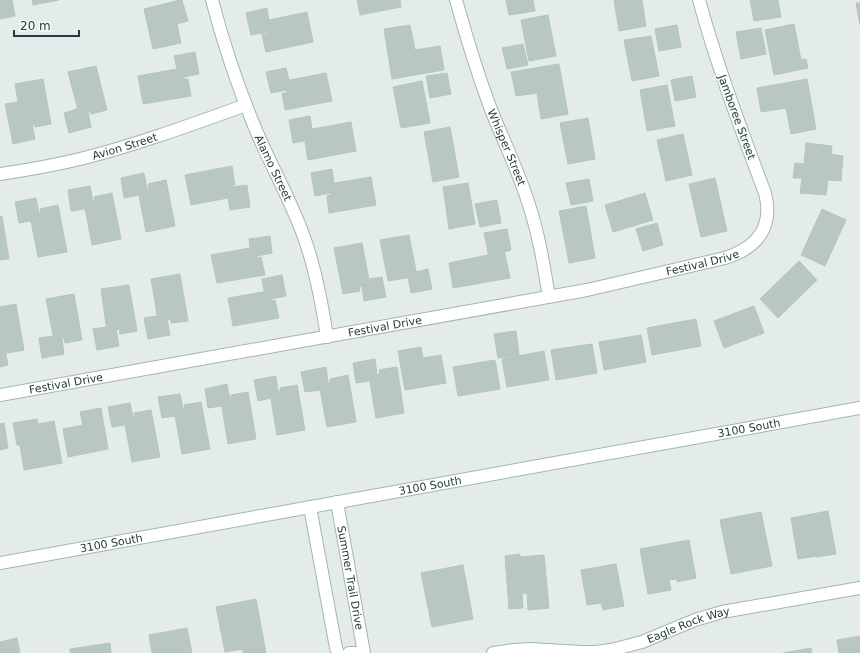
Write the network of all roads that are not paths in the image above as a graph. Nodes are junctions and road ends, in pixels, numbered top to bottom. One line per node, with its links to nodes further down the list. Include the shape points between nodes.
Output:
1 (212, 0): 4 (street, Alamo Street)
2 (456, 0): 7 (street, Whisper Street, via 490,107 529,205)
3 (699, 0): 6 (street, Jamboree Street, via 727,91 766,193 767,218)
4 (246, 105): 5 (street, Avion Street, via 116,149 61,163); 8 (street, Alamo Street, via 305,240 318,287)
5 (0, 174)
6 (761, 233): 7 (street, Festival Drive, via 754,243 735,255)
7 (550, 297): 8 (street, Festival Drive)
8 (327, 337): 9 (street, Festival Drive)
9 (0, 394)
10 (860, 408): 11 (street, 3100 South)
11 (337, 502): 12 (street, 3100 South); 18 (street, Summer Trail Drive)
12 (310, 507): 13 (street, 3100 South); 15 (street)
13 (0, 563)
14 (860, 588): 19 (street, Eagle Rock Way, via 722,612 642,642 611,650 582,652 530,649)
15 (338, 653)
16 (349, 653): 17 (street)
17 (358, 653)
18 (364, 653)
19 (493, 653)

